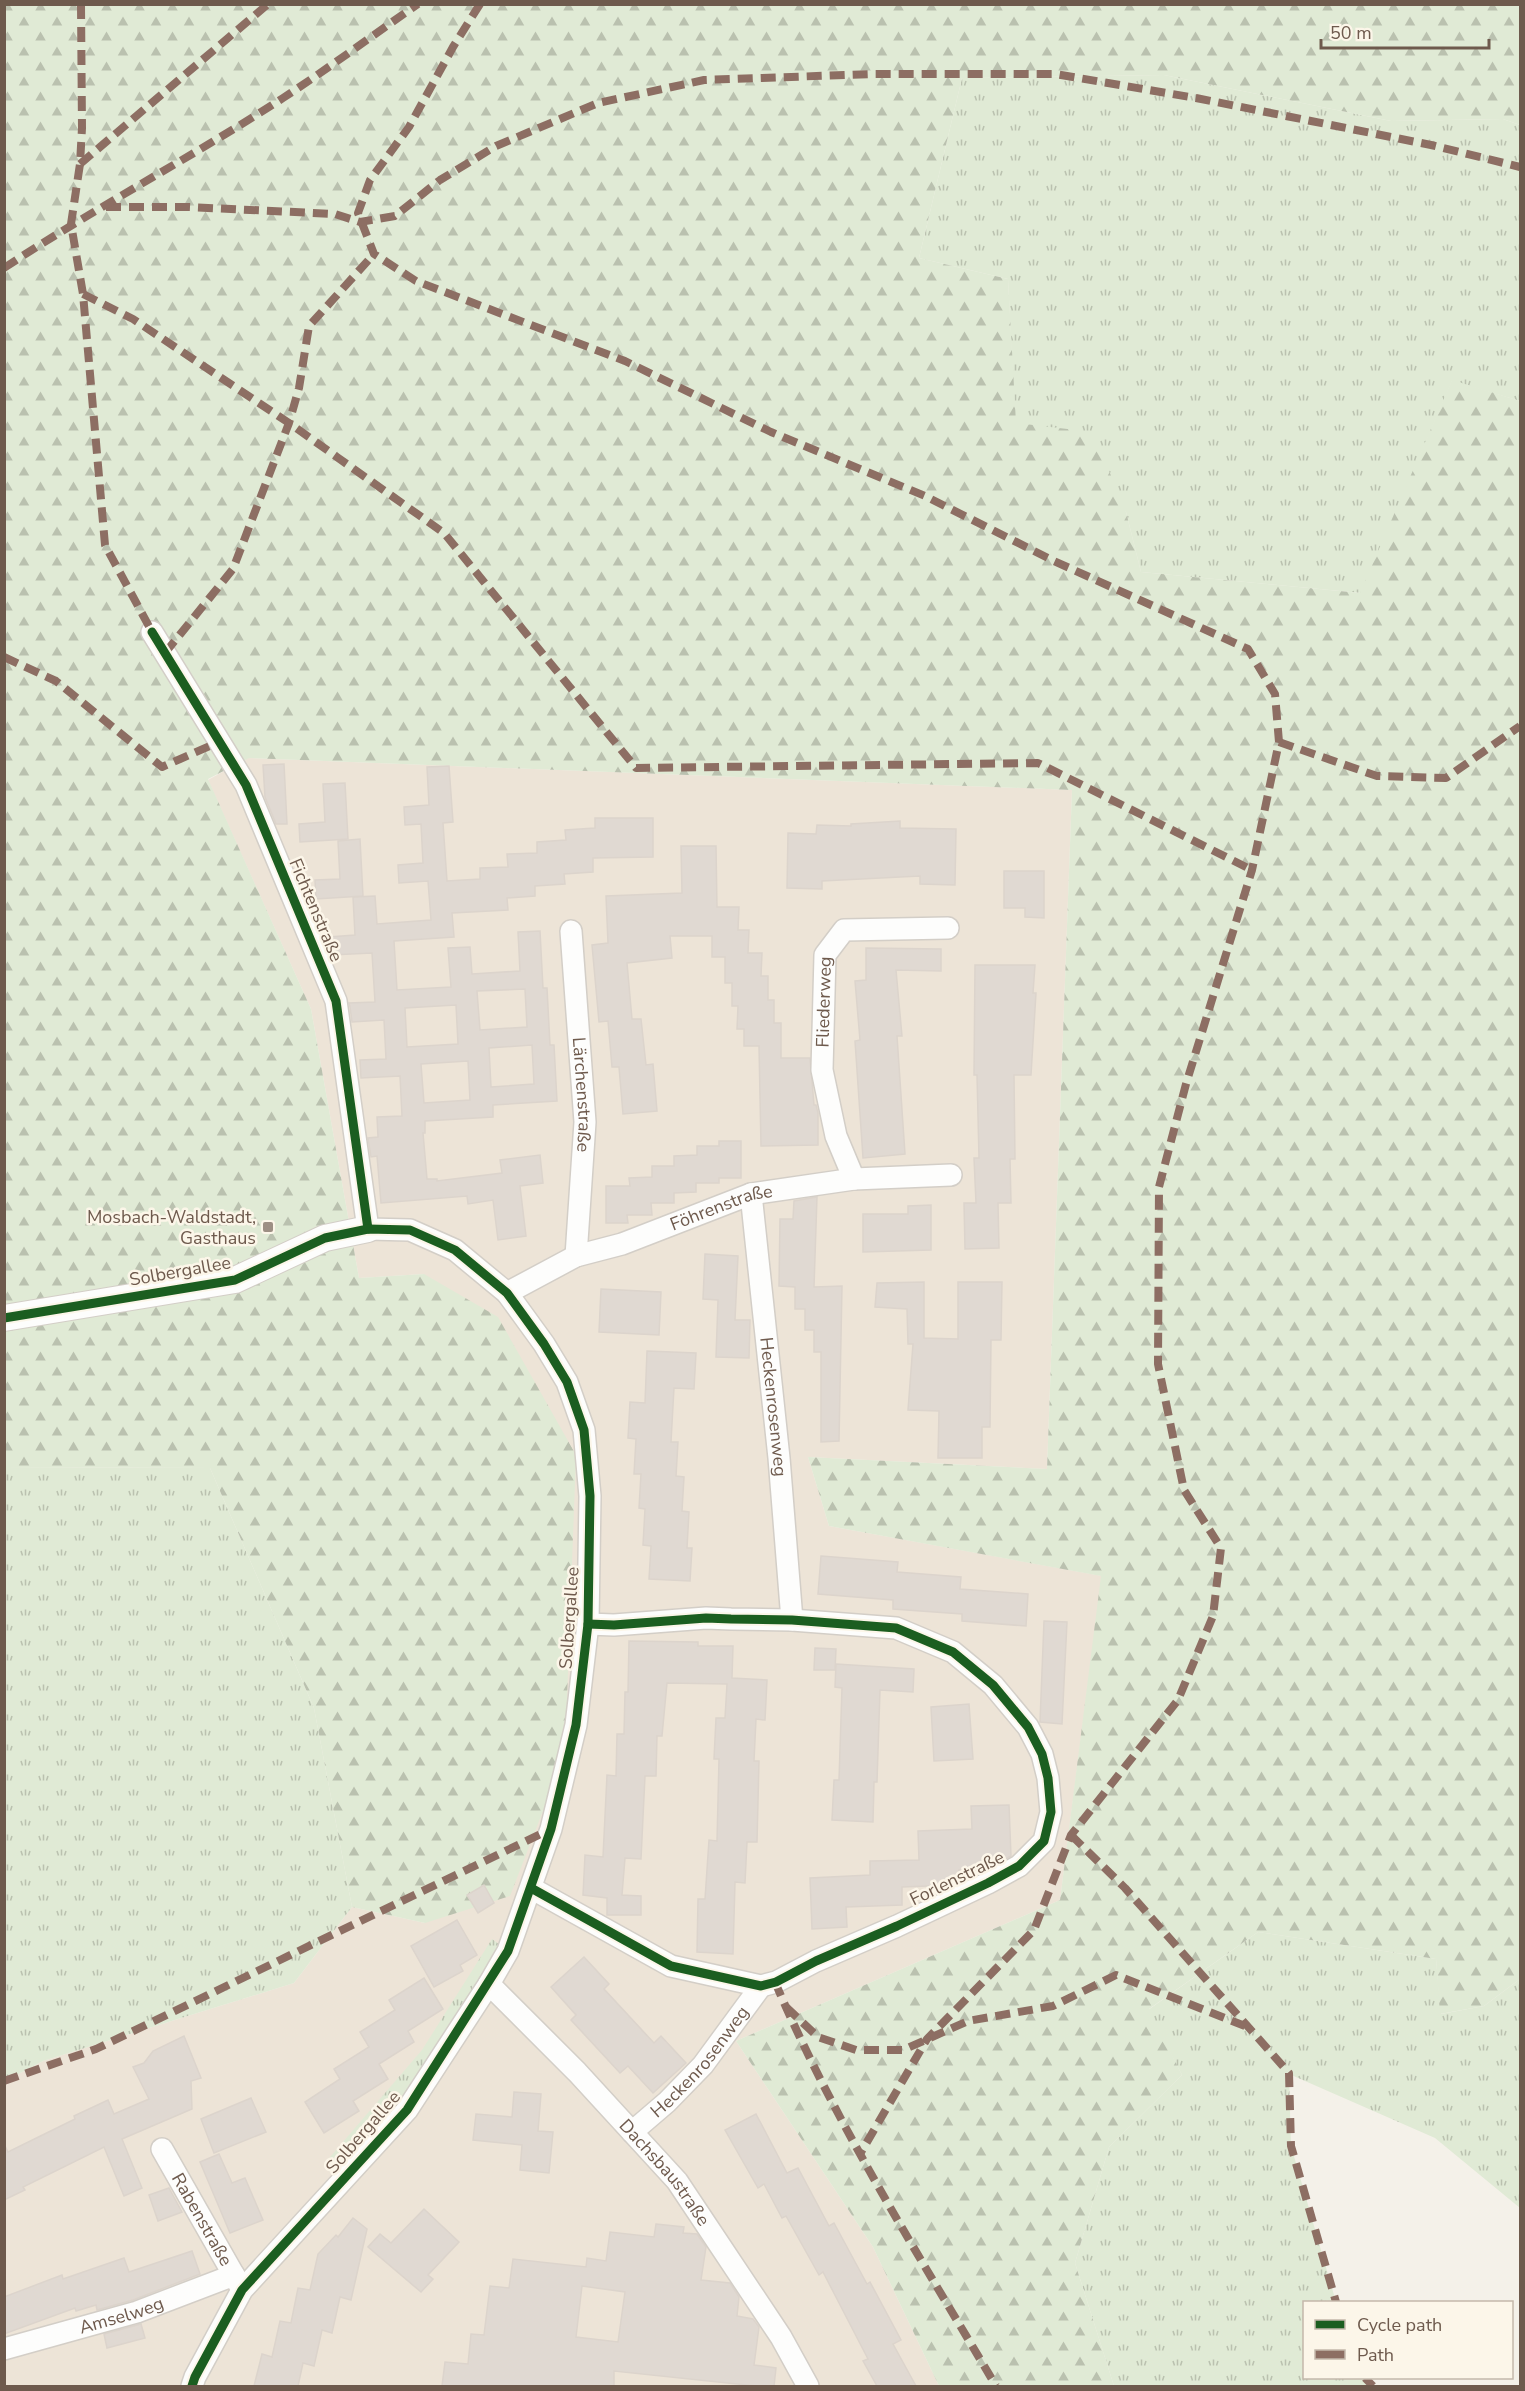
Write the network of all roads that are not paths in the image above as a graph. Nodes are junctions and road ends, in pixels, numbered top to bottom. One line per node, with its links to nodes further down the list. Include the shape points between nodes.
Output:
1 (152, 632): 7 (street, Fichtenstraße, via 246,785 336,1000)
2 (948, 928): 5 (street, Fliederweg, via 844,930 825,955 822,1070 836,1136)
3 (571, 931): 8 (street, Lärchenstraße, via 585,1122)
4 (951, 1174): 5 (street, Föhrenstraße)
5 (854, 1179): 6 (street, Föhrenstraße)
6 (751, 1194): 8 (street, Föhrenstraße, via 622,1244); 11 (street, Heckenrosenweg)
7 (368, 1229): 9 (street, Solbergallee, via 410,1230 455,1250); 10 (street, Solbergallee, via 326,1238 235,1280)
8 (576, 1256): 9 (street, Föhrenstraße)
9 (507, 1293): 12 (street, Solbergallee, via 567,1382 584,1430 590,1497)
10 (4, 1318)
11 (792, 1620): 12 (street, Forlenstraße, via 706,1618); 15 (street, Forlenstraße, via 896,1628 953,1652 993,1685 1028,1726 1042,1754 1051,1812 1044,1841 1019,1866)
12 (588, 1624): 13 (street, Solbergallee, via 576,1725 551,1829)
13 (531, 1888): 14 (street, Solbergallee, via 507,1951); 15 (street, via 671,1966)
14 (489, 1984): 16 (street, Dachsbaustraße); 18 (street, Solbergallee, via 407,2110)
15 (761, 1986): 16 (street, Heckenrosenweg, via 703,2065)
16 (632, 2132): 21 (street, Dachsbaustraße, via 677,2181 781,2337)
17 (162, 2149): 18 (street, Rabenstraße)
18 (238, 2282): 19 (street, Amselweg); 20 (street, Solbergallee)
19 (4, 2349)
20 (192, 2386)
21 (808, 2386)

